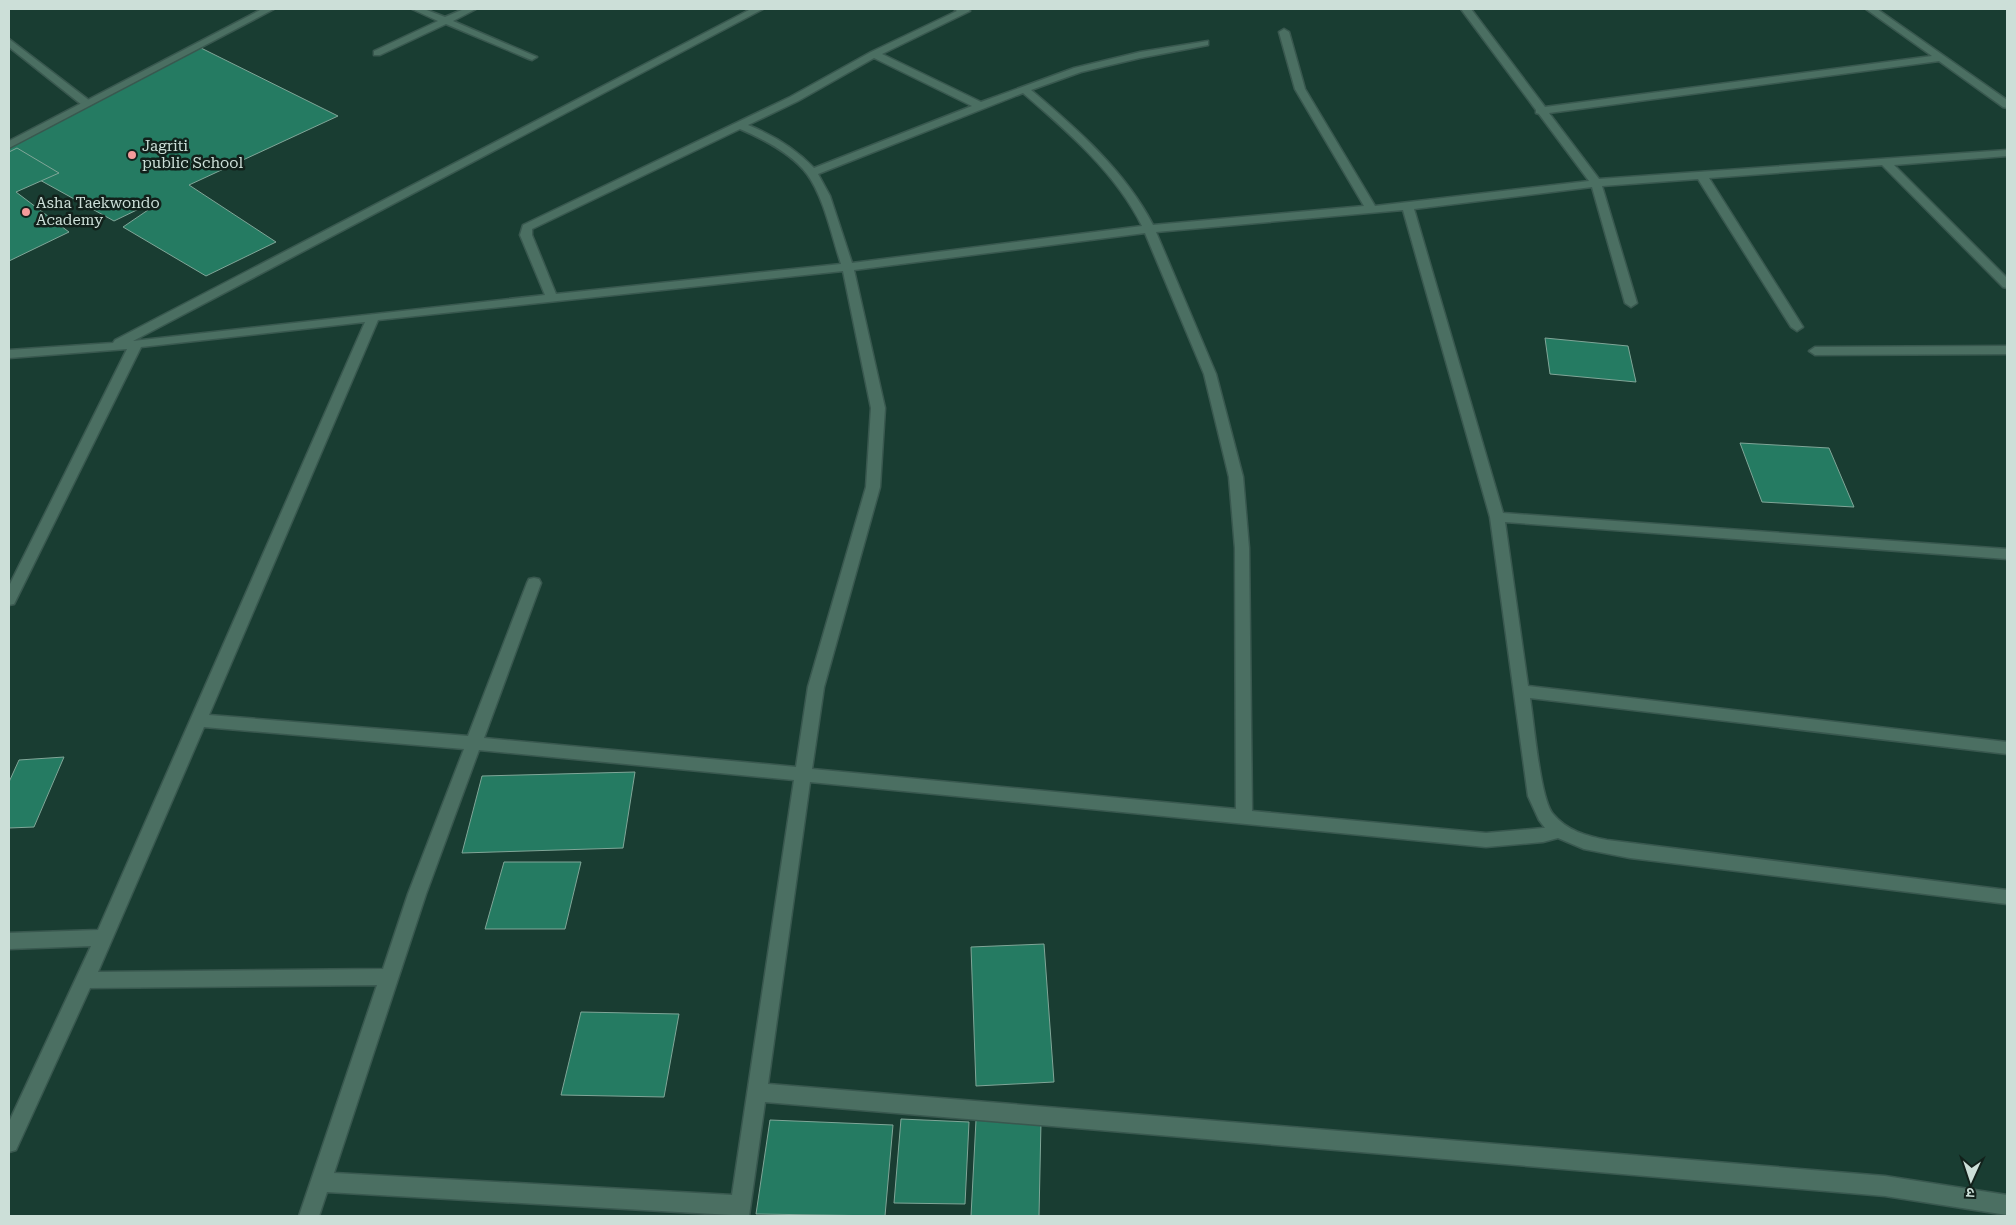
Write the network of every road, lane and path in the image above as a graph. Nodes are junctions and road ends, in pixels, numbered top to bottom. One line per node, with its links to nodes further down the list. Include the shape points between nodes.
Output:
1 (269, 9): 17 (street)
2 (417, 9): 8 (street)
3 (471, 9): 8 (street)
4 (758, 9): 38 (street)
5 (959, 9): 13 (street, via 965,11)
6 (1466, 9): 20 (street)
7 (1871, 9): 15 (street)
8 (446, 21): 12 (street); 14 (street)
9 (1284, 32): 29 (street, via 1300,89)
10 (9, 42): 17 (street)
11 (1205, 43): 16 (street, via 1113,61)
12 (377, 53)
13 (874, 54): 19 (street); 21 (street)
14 (532, 57)
15 (1942, 58): 18 (street); 20 (street)
16 (1024, 89): 19 (street); 30 (street, via 1066,125 1116,178 1137,204)
17 (86, 103): 22 (street)
18 (2007, 105)
19 (980, 106): 25 (street)
20 (1540, 111): 27 (street)
21 (740, 125): 25 (street, via 790,153); 33 (street, via 527,227 526,235)
22 (9, 145)
23 (2007, 153): 24 (street)
24 (1885, 162): 26 (street); 32 (street)
25 (812, 173): 31 (street, via 824,196)
26 (1702, 176): 27 (street); 36 (street)
27 (1596, 183): 28 (street); 34 (street)
28 (1408, 206): 29 (street); 42 (street)
29 (1371, 208): 30 (street)
30 (1149, 229): 31 (street); 51 (street, via 1210,374 1236,477 1242,548)
31 (848, 267): 33 (street); 50 (street, via 878,408 878,432 872,487 816,687)
32 (2007, 284)
33 (552, 298): 35 (street)
34 (1631, 303)
35 (373, 317): 37 (street); 47 (street)
36 (1797, 326)
37 (136, 344): 38 (street); 45 (street)
38 (111, 347): 41 (street)
39 (2007, 350): 40 (street)
40 (1815, 351)
41 (9, 354)
42 (1497, 517): 43 (street); 46 (street)
43 (2007, 554)
44 (534, 583): 48 (street)
45 (9, 600)
46 (1522, 691): 49 (street); 52 (street, via 1536,796 1545,816)
47 (199, 720): 48 (street); 54 (street)
48 (473, 743): 50 (street); 56 (street)
49 (2007, 748)
50 (804, 774): 51 (street); 58 (street)
51 (1244, 816): 52 (street, via 1486,840)
52 (1559, 831): 53 (street, via 1593,844 1630,851)
53 (2007, 897)
54 (104, 938): 55 (street); 57 (street)
55 (9, 941)
56 (388, 977): 57 (street); 60 (street)
57 (84, 980): 59 (street)
58 (757, 1092): 61 (street, via 1885,1186); 62 (street)
59 (9, 1143)
60 (321, 1182): 62 (street); 63 (street)
61 (2007, 1206)
62 (740, 1211)
63 (309, 1216)

